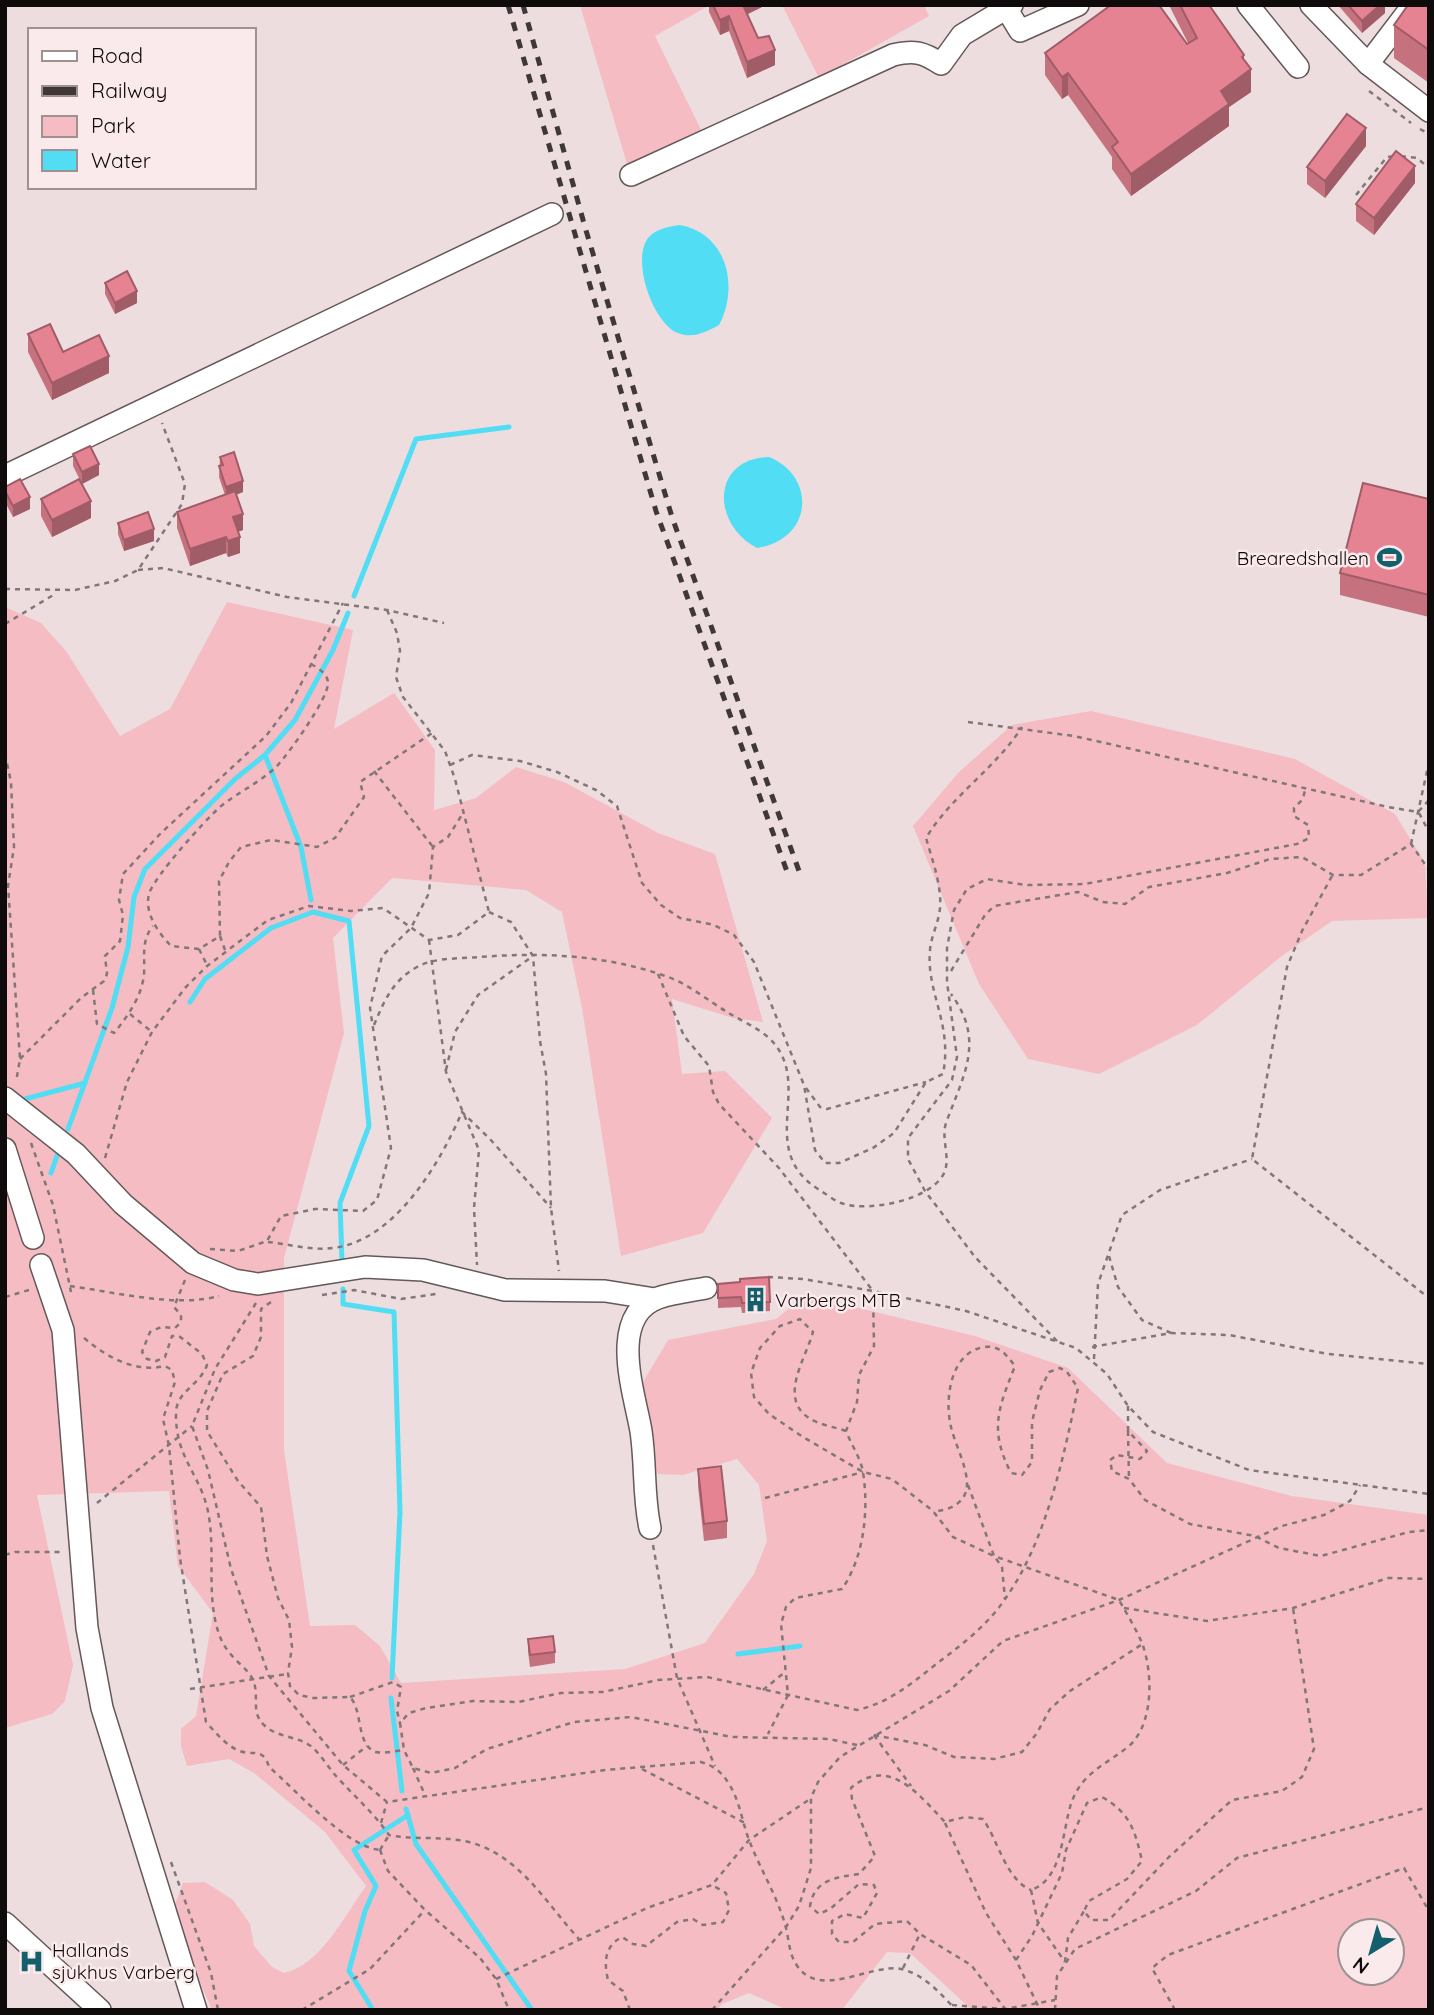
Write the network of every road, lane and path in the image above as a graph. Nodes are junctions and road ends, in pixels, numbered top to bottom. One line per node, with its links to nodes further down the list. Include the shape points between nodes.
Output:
1 (1078, 5): 5 (street, via 1020,31)
2 (1248, 5): 7 (street)
3 (1311, 5): 6 (street)
4 (1413, 5): 6 (street)
5 (997, 9): 10 (street, via 962,34 941,64 924,53 893,55)
6 (1368, 64): 8 (street)
7 (1298, 67)
8 (1429, 111)
9 (1429, 168): 11 (path, via 1417,158 1387,157)
10 (631, 175)
11 (1356, 195)
12 (551, 214): 13 (street)
13 (154, 403): 14 (street); 15 (path, via 185,484 182,504)
14 (5, 476)
15 (138, 570): 17 (path, via 116,581); 18 (path, via 163,568 287,597)
16 (5, 589): 17 (path)
17 (58, 592): 21 (path)
18 (343, 603): 19 (path); 22 (path)
19 (387, 610): 20 (path); 25 (path, via 397,633 396,677 403,697)
20 (444, 623)
21 (5, 624)
22 (311, 664): 40 (path, via 325,674 324,696 277,766 219,808 157,878 148,896); 51 (path, via 266,736 123,874 120,941 106,956 104,981)
23 (968, 722): 24 (path)
24 (1022, 727): 30 (path, via 1222,767); 58 (path, via 1011,744 942,812 926,838 940,905 930,950 947,1053 943,1074)
25 (432, 733): 28 (path); 29 (path)
26 (5, 754): 56 (path, via 11,782 14,847 8,886)
27 (1429, 762): 32 (path)
28 (450, 765): 33 (path); 59 (path, via 472,755 520,761 596,790 617,806 642,883 661,905 680,918 715,925 734,935 754,962)
29 (374, 771): 36 (path); 42 (path, via 360,782 364,797 335,838 317,847 271,840 241,847 219,881)
30 (1304, 790): 32 (path); 49 (path, via 1293,816 1308,825 1309,838 1297,844 1085,884 1025,885 987,879 967,889 954,910 947,948)
31 (1429, 800): 32 (path)
32 (1418, 812): 34 (path); 35 (path)
33 (463, 813): 36 (path, via 448,836); 39 (path)
34 (1429, 832)
35 (1411, 844): 37 (path); 38 (path, via 1361,875)
36 (433, 847): 41 (path, via 429,893)
37 (1429, 870)
38 (1333, 875): 49 (path, via 1302,857 1270,859 1227,873 1149,887 1125,904 1103,902 1078,892 994,906); 64 (path, via 1287,967)
39 (489, 912): 43 (path, via 458,935); 46 (path, via 511,922)
40 (153, 926): 44 (path, via 172,946); 53 (path, via 144,948 144,976)
41 (411, 928): 43 (path); 45 (path, via 383,908 351,911 309,906 268,920); 54 (path, via 382,956 370,1008)
42 (220, 936): 44 (path); 45 (path)
43 (429, 940): 47 (path)
44 (200, 949): 48 (path)
45 (225, 951): 48 (path)
46 (533, 956): 47 (path); 50 (path, via 599,959); 57 (path, via 478,995 455,1031); 67 (path, via 546,1074)
47 (432, 961): 54 (path, via 400,979 386,997); 57 (path)
48 (207, 966): 55 (path)
49 (949, 973): 52 (path)
50 (658, 974): 66 (path, via 768,1038 786,1065 791,1163 810,1184 841,1203 878,1208); 79 (path, via 684,1036 709,1066 719,1104 779,1168)
51 (93, 989): 53 (path, via 97,1024 114,1033); 56 (path)
52 (951, 995): 66 (path, via 967,1024 970,1053 945,1127 946,1168 941,1179); 66 (path, via 957,1057 952,1080 908,1138 908,1159)
53 (130, 1014): 55 (path)
54 (373, 1028): 69 (path, via 391,1148 377,1200 363,1211 315,1209 281,1216)
55 (152, 1032): 65 (path, via 127,1082)
56 (20, 1059): 60 (path)
57 (446, 1072): 61 (path)
58 (926, 1082): 59 (path, via 827,1108 820,1107); 59 (path, via 894,1133 839,1163 825,1163 815,1150)
59 (804, 1085)
60 (9, 1100): 65 (street)
61 (462, 1112): 67 (path); 69 (path, via 448,1146 409,1203 366,1237 334,1248); 74 (path, via 479,1150 474,1208)
62 (27, 1132): 76 (path, via 53,1205)
63 (5, 1149): 68 (street)
64 (1252, 1159): 70 (path, via 1160,1190 1122,1214); 85 (path)
65 (99, 1178): 71 (street)
66 (925, 1191): 90 (path, via 975,1257)
67 (551, 1208): 80 (path)
68 (33, 1238)
69 (267, 1241): 71 (path, via 238,1251 209,1249)
70 (1109, 1254): 88 (path, via 1118,1287 1142,1320); 91 (path, via 1098,1284)
71 (193, 1263): 75 (street, via 234,1280); 87 (path)
72 (44, 1275): 76 (path); 83 (path); 108 (street, via 63,1330)
73 (758, 1279): 79 (path, via 803,1279)
74 (478, 1283): 75 (street, via 423,1270 365,1267); 80 (street, via 505,1290)
75 (258, 1284): 87 (path, via 205,1300); 95 (path, via 256,1304 215,1369)
76 (71, 1286): 82 (path); 87 (path)
77 (706, 1287): 84 (street)
78 (349, 1291): 81 (path)
79 (873, 1291): 90 (path, via 966,1311); 97 (path, via 874,1346 859,1375 857,1402)
80 (562, 1292): 84 (street, via 605,1291)
81 (318, 1294)
82 (72, 1296)
83 (5, 1297)
84 (655, 1298): 109 (street, via 631,1326 627,1349)
85 (1429, 1298)
86 (282, 1299): 123 (path, via 261,1309 261,1338 253,1356 223,1374 207,1411 207,1431 261,1507 267,1556 289,1620)
87 (175, 1300): 98 (path, via 181,1322 175,1328 150,1332 142,1352 156,1361 165,1357 172,1336 179,1336 202,1354 207,1365 196,1385 181,1395 176,1409)
88 (1171, 1333): 91 (path); 93 (path, via 1229,1335 1328,1354)
89 (83, 1337): 99 (path, via 127,1364 172,1370 175,1382 163,1419)
90 (1057, 1341): 92 (path)
91 (1092, 1347): 92 (path)
92 (1094, 1360): 94 (path)
93 (1429, 1364)
94 (1128, 1406): 96 (path); 104 (path, via 1153,1432 1249,1470)
95 (192, 1426): 98 (path); 124 (path, via 208,1471 231,1569)
96 (1128, 1431): 100 (path); 100 (path, via 1147,1451 1140,1459)
97 (846, 1432): 101 (path); 101 (path, via 808,1418 796,1404 793,1383 813,1332 800,1319 780,1326 755,1360 751,1373 754,1397 769,1415)
98 (178, 1438): 99 (path); 126 (path, via 206,1506 219,1634 229,1656)
99 (169, 1446): 108 (path); 127 (path, via 180,1558)
100 (1128, 1456): 102 (path); 102 (path, via 1110,1460 1112,1471)
101 (863, 1472): 106 (path); 107 (path, via 892,1479); 122 (path, via 863,1539 855,1571 842,1589 795,1598 786,1607 781,1624)
102 (1129, 1479): 111 (path, via 1145,1500 1190,1524)
103 (968, 1485): 107 (path, via 961,1501 946,1511); 114 (path); 115 (path, via 950,1423 950,1386 959,1361 975,1348 990,1346 1004,1351 1015,1366 995,1427 1011,1473 1022,1475 1032,1462 1032,1422 1044,1379 1060,1368 1068,1372 1078,1388 1062,1461)
104 (1360, 1485): 105 (path); 111 (path, via 1342,1508)
105 (1429, 1494)
106 (765, 1498)
107 (933, 1511): 114 (path, via 953,1537)
108 (79, 1514): 112 (street)
109 (650, 1528): 125 (path)
110 (1429, 1530): 111 (path, via 1321,1556 1279,1548)
111 (1255, 1536): 118 (path)
112 (82, 1553): 113 (path); 173 (street, via 88,1628 102,1708)
113 (5, 1555)
114 (993, 1556): 115 (path); 117 (path, via 1002,1567)
115 (1023, 1567): 117 (path); 118 (path)
116 (1429, 1579): 120 (path, via 1388,1578)
117 (1005, 1599): 130 (path, via 970,1638 880,1705 857,1710)
118 (1119, 1600): 119 (path); 134 (path, via 1003,1640 949,1690)
119 (1124, 1608): 120 (path, via 1207,1621); 121 (path)
120 (1293, 1608): 157 (path, via 1314,1749 1302,1777 1282,1791 1232,1800 1109,1920 1091,1920)
121 (1143, 1644): 134 (path, via 1070,1691 1050,1709 1022,1752 994,1759 954,1757 925,1745); 155 (path, via 1149,1691 1146,1717 1131,1744 1085,1777 1073,1800 1050,1875 1040,1888)
122 (785, 1672): 129 (path); 130 (path)
123 (288, 1674): 124 (path); 131 (path, via 290,1686 299,1695)
124 (269, 1676): 126 (path); 139 (path)
125 (677, 1678): 129 (path, via 707,1677); 132 (path, via 603,1692 426,1708 409,1713); 133 (path)
126 (253, 1679): 127 (path); 150 (path, via 255,1711 263,1725 311,1745)
127 (201, 1688): 128 (path); 153 (path, via 206,1722 221,1739 240,1751 261,1752 269,1767 352,1839)
128 (190, 1689)
129 (763, 1690): 130 (path)
130 (788, 1695): 135 (path)
131 (350, 1697): 132 (path, via 393,1682 401,1687); 137 (path, via 357,1703)
132 (400, 1723): 138 (path)
133 (698, 1731): 135 (path, via 732,1737); 140 (path); 141 (path, via 631,1717 574,1722 487,1749 455,1768 432,1773)
134 (874, 1735): 136 (path); 143 (path)
135 (767, 1736): 136 (path)
136 (857, 1745): 145 (path, via 829,1767)
137 (368, 1746): 138 (path, via 375,1752); 139 (path)
138 (402, 1750): 141 (path)
139 (343, 1765): 146 (path)
140 (715, 1766): 142 (path, via 701,1762); 149 (path, via 730,1785)
141 (413, 1768): 144 (path)
142 (640, 1768): 144 (path); 149 (path)
143 (912, 1787): 148 (path); 162 (path, via 879,1775 864,1777 852,1788 852,1799 875,1856 859,1874 830,1878 812,1894 810,1906 819,1914 859,1884 874,1885 877,1893 863,1918 845,1914 832,1921 832,1934 839,1942 853,1942 875,1924 907,1921)
144 (425, 1795): 146 (path)
145 (810, 1798): 152 (path); 161 (path, via 811,1868 799,1906)
146 (387, 1802): 150 (path)
147 (1429, 1807): 165 (path, via 1251,1852 1196,1891 1075,1949)
148 (945, 1822): 155 (path, via 983,1819 1014,1876); 164 (path, via 986,1913)
149 (744, 1823): 152 (path)
150 (381, 1824): 151 (path)
151 (389, 1835): 153 (path); 163 (path, via 486,1847 512,1861)
152 (749, 1840): 154 (path); 161 (path)
153 (380, 1850): 156 (path, via 388,1871)
154 (712, 1885): 163 (path); 176 (path, via 726,1894 729,1910 723,1922 677,1922 646,1946 622,1937 613,1942 604,1962 608,1980 623,1991)
155 (1031, 1891): 160 (path)
156 (425, 1910): 167 (path, via 480,1958); 174 (path, via 370,1969)
157 (1084, 1911): 160 (path, via 1089,1901 1127,1880 1142,1861 1122,1808 1102,1797 1087,1803); 165 (path, via 1068,1938)
158 (1429, 1912): 181 (path, via 1404,1868 1168,1955 1152,1968)
159 (5, 1923): 172 (street)
160 (1038, 1923): 164 (path); 165 (path)
161 (786, 1927): 166 (path, via 796,1964 817,1979); 177 (path)
162 (920, 1934): 166 (path); 171 (path, via 971,1965)
163 (579, 1939): 167 (path)
164 (1016, 1960): 169 (path)
165 (1065, 1962): 168 (path, via 1057,1976)
166 (902, 1969): 170 (path, via 920,1977)
167 (496, 1979): 175 (path)
168 (1055, 2000): 169 (path); 180 (path)
169 (1040, 2004): 171 (path); 179 (path)
170 (952, 2005): 171 (path); 178 (path)
171 (1006, 2009)
172 (100, 2010)
173 (196, 2010)
174 (302, 2010)
175 (509, 2010)
176 (630, 2010)
177 (712, 2010)
178 (956, 2010)
179 (1040, 2010)
180 (1055, 2010)
181 (1175, 2010)

